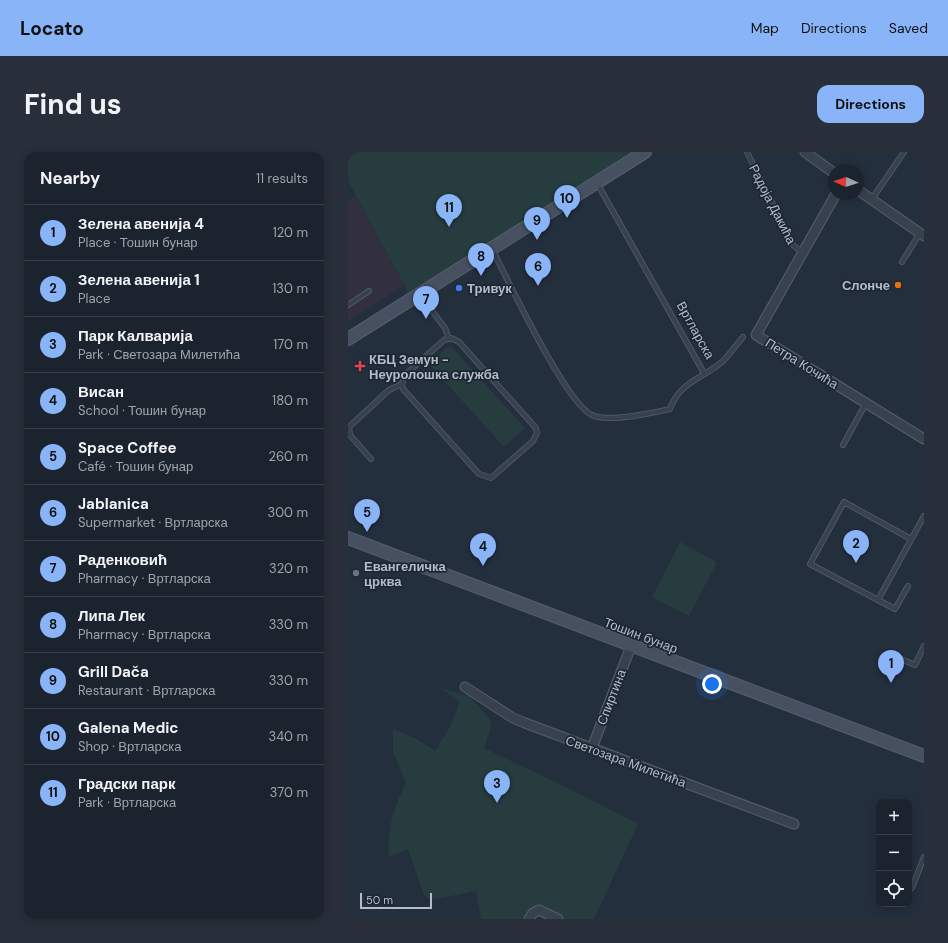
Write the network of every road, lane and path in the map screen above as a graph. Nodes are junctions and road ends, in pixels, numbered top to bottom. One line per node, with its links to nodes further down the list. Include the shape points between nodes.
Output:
1 (645, 152): 6 (main road)
2 (747, 152): 12 (lane, Радоја Дакића, via 793,245)
3 (805, 152): 5 (street)
4 (904, 152): 8 (lane)
5 (828, 169)
6 (597, 183): 11 (main road); 20 (lane, Вртларска)
7 (864, 194): 8 (street)
8 (872, 199): 10 (street)
9 (833, 200): 12 (street, Петра Кочића)
10 (922, 235): 13 (lane)
11 (492, 248): 15 (main road); 20 (lane, Вртларска, via 551,361 575,401 586,412 600,417 620,417 670,409 681,389)
12 (803, 253): 22 (street, Петра Кочића, via 756,335)
13 (902, 262)
14 (369, 292): 16 (lane)
15 (419, 294): 18 (main road); 19 (lane, via 445,328)
16 (348, 305)
17 (743, 337): 20 (lane, via 722,362)
18 (348, 339)
19 (449, 339): 21 (lane, via 444,340 406,375); 21 (lane, via 459,342 533,424 537,433 533,441 494,476 483,477 406,392)
20 (704, 373)
21 (402, 384): 25 (lane, via 389,390 349,427 350,435)
22 (866, 404): 23 (street, Петра Кочића); 24 (lane)
23 (924, 439)
24 (843, 445)
25 (372, 459)
26 (924, 516): 28 (lane)
27 (348, 538): 31 (main road, Тошин бунар)
28 (911, 539): 30 (lane); 30 (lane, via 844,502 810,564)
29 (908, 586): 30 (lane, via 895,609)
30 (878, 600)
31 (631, 646): 35 (street, Спиртина); 36 (main road, Тошин бунар)
32 (924, 646): 33 (lane, via 915,665)
33 (901, 659)
34 (465, 687): 35 (street, Светозара Милетића, via 513,718)
35 (592, 748): 37 (street, Светозара Милетића)
36 (924, 756)
37 (794, 824)
38 (924, 857): 39 (lane)
39 (912, 888)
40 (529, 919): 41 (street, via 535,911 544,912)
41 (558, 919)

